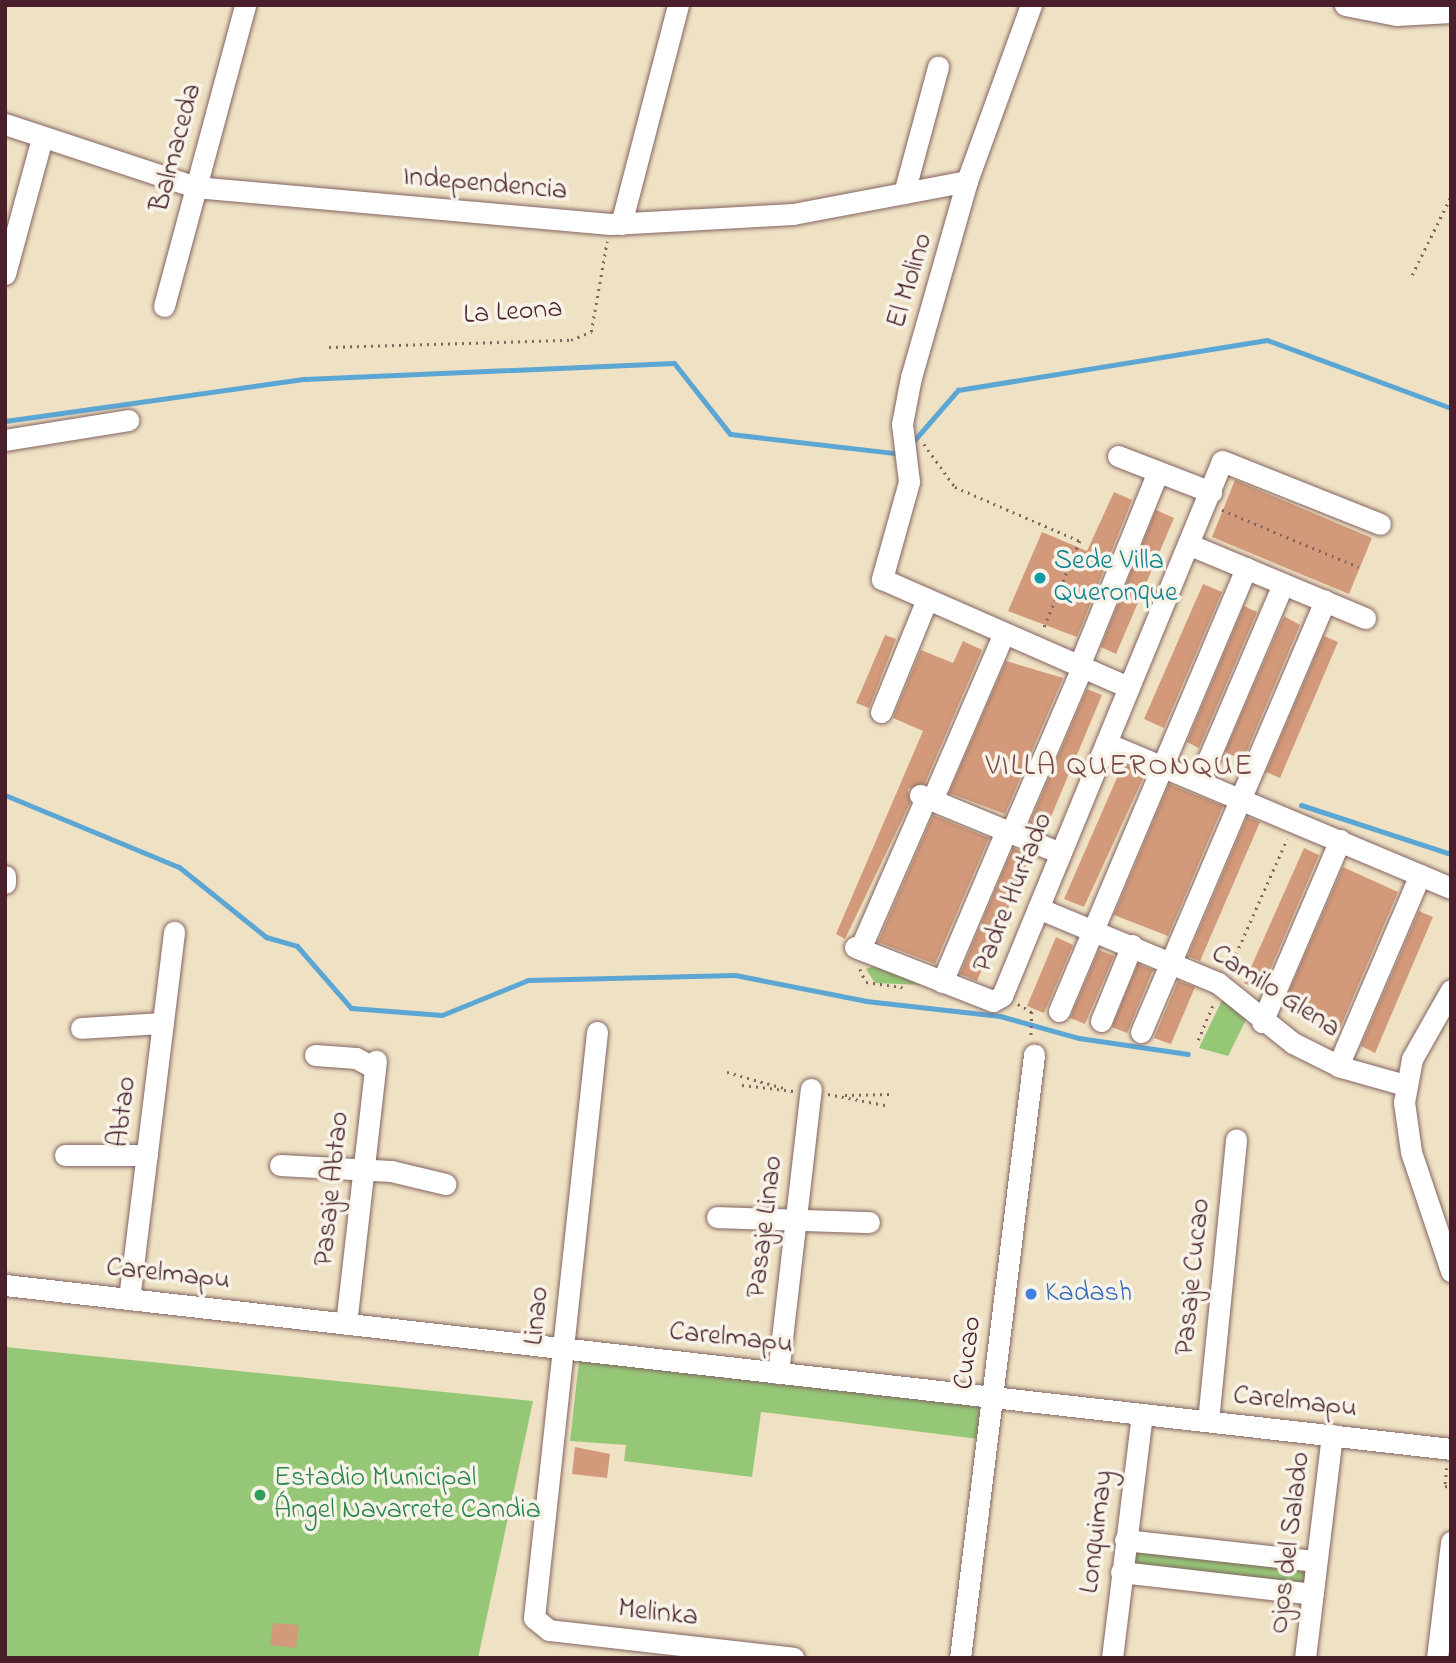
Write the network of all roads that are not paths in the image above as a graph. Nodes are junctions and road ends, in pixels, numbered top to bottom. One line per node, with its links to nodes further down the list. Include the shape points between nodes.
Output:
1 (245, 5): 10 (street, Balmaceda)
2 (678, 5): 12 (street)
3 (1031, 5): 9 (street, El Molino)
4 (1345, 5): 5 (street, via 1396,15)
5 (1439, 10)
6 (938, 68): 11 (street)
7 (5, 124): 8 (street, Independencia)
8 (42, 138): 10 (street, Independencia); 13 (street)
9 (967, 181): 11 (street, Independencia); 24 (street, El Molino, via 911,377 905,451 909,482 882,579)
10 (195, 187): 12 (street, Independencia); 14 (street, Balmaceda)
11 (904, 193): 12 (street, Independencia, via 750,219)
12 (615, 224)
13 (5, 274)
14 (164, 306)
15 (128, 420): 16 (street)
16 (5, 440)
17 (1118, 456): 18 (street)
18 (1158, 471): 19 (street); 28 (street)
19 (1208, 497): 20 (street, Padre Hurtado, via 1222,461); 21 (street, Padre Hurtado)
20 (1380, 524)
21 (1188, 544): 22 (street); 29 (street, Padre Hurtado)
22 (1246, 568): 23 (street); 32 (street)
23 (1283, 584): 25 (street); 33 (street)
24 (927, 599): 27 (street); 30 (street)
25 (1325, 601): 26 (street); 35 (street)
26 (1365, 618)
27 (1004, 633): 28 (street); 34 (street)
28 (1080, 666): 29 (street); 36 (street)
29 (1128, 687): 31 (street, Padre Hurtado)
30 (881, 712)
31 (1106, 743): 32 (street); 38 (street, Padre Hurtado)
32 (1159, 764): 33 (street); 44 (street)
33 (1199, 781): 35 (street)
34 (924, 797): 36 (street); 48 (street, via 858,948)
35 (1241, 799): 37 (street); 47 (street)
36 (1008, 832): 38 (street); 48 (street)
37 (1340, 840): 39 (street); 53 (street)
38 (1060, 853): 43 (street, Padre Hurtado)
39 (1420, 875): 42 (street); 59 (street)
40 (5, 876): 41 (street)
41 (5, 883)
42 (1451, 888)
43 (1038, 908): 44 (street, Camilo Glena); 48 (street, Padre Hurtado, via 1002,996 993,1001)
44 (1091, 929): 46 (street, Camilo Glena); 50 (street)
45 (174, 932): 54 (street, Abtao)
46 (1132, 946): 47 (street, Camilo Glena); 52 (street)
47 (1169, 960): 53 (street, Camilo Glena, via 1221,986); 56 (street)
48 (942, 982)
49 (1451, 990): 60 (street, via 1412,1059)
50 (1059, 1011)
51 (81, 1021): 54 (street)
52 (1101, 1021)
53 (1262, 1021): 59 (street, Camilo Glena)
54 (163, 1024): 64 (street, Abtao)
55 (597, 1032): 75 (street, Linao)
56 (1141, 1032)
57 (315, 1055): 66 (street, Pasaje Abtao, via 376,1064)
58 (1034, 1055): 77 (street, Cucao)
59 (1338, 1066): 60 (street, Camilo Glena)
60 (1405, 1085): 71 (street, via 1410,1152)
61 (804, 1091): 69 (street, Pasaje Linao)
62 (1236, 1139): 79 (street, Pasaje Cucao)
63 (65, 1148): 64 (street)
64 (146, 1155): 73 (street, Abtao)
65 (281, 1159): 66 (street)
66 (364, 1169): 67 (street); 74 (street, Pasaje Abtao)
67 (446, 1178)
68 (718, 1210): 69 (street)
69 (795, 1221): 70 (street); 76 (street, Pasaje Linao)
70 (868, 1227)
71 (1451, 1271)
72 (5, 1285): 73 (street, Carelmapu)
73 (129, 1299): 74 (street, Carelmapu)
74 (346, 1324): 75 (street, Carelmapu)
75 (563, 1348): 76 (street, Carelmapu); 87 (street, Linao)
76 (778, 1373): 77 (street, Carelmapu)
77 (992, 1397): 78 (street, Carelmapu); 90 (street, Cucao)
78 (1142, 1414): 79 (street, Carelmapu); 82 (street, Lonquimay)
79 (1208, 1421): 80 (street, Carelmapu)
80 (1332, 1435): 81 (street, Carelmapu); 84 (street, Ojos del Salado)
81 (1451, 1449)
82 (1125, 1540): 84 (street); 85 (street, Lonquimay)
83 (1451, 1542): 93 (street)
84 (1317, 1561): 86 (street, Ojos del Salado)
85 (1121, 1572): 86 (street); 91 (street, Lonquimay)
86 (1313, 1594): 92 (street, Ojos del Salado)
87 (531, 1606): 88 (street, Melinka, via 536,1623 549,1630)
88 (634, 1649): 89 (street, Melinka)
89 (793, 1658)
90 (960, 1658)
91 (1112, 1658)
92 (1305, 1658)
93 (1437, 1658)

